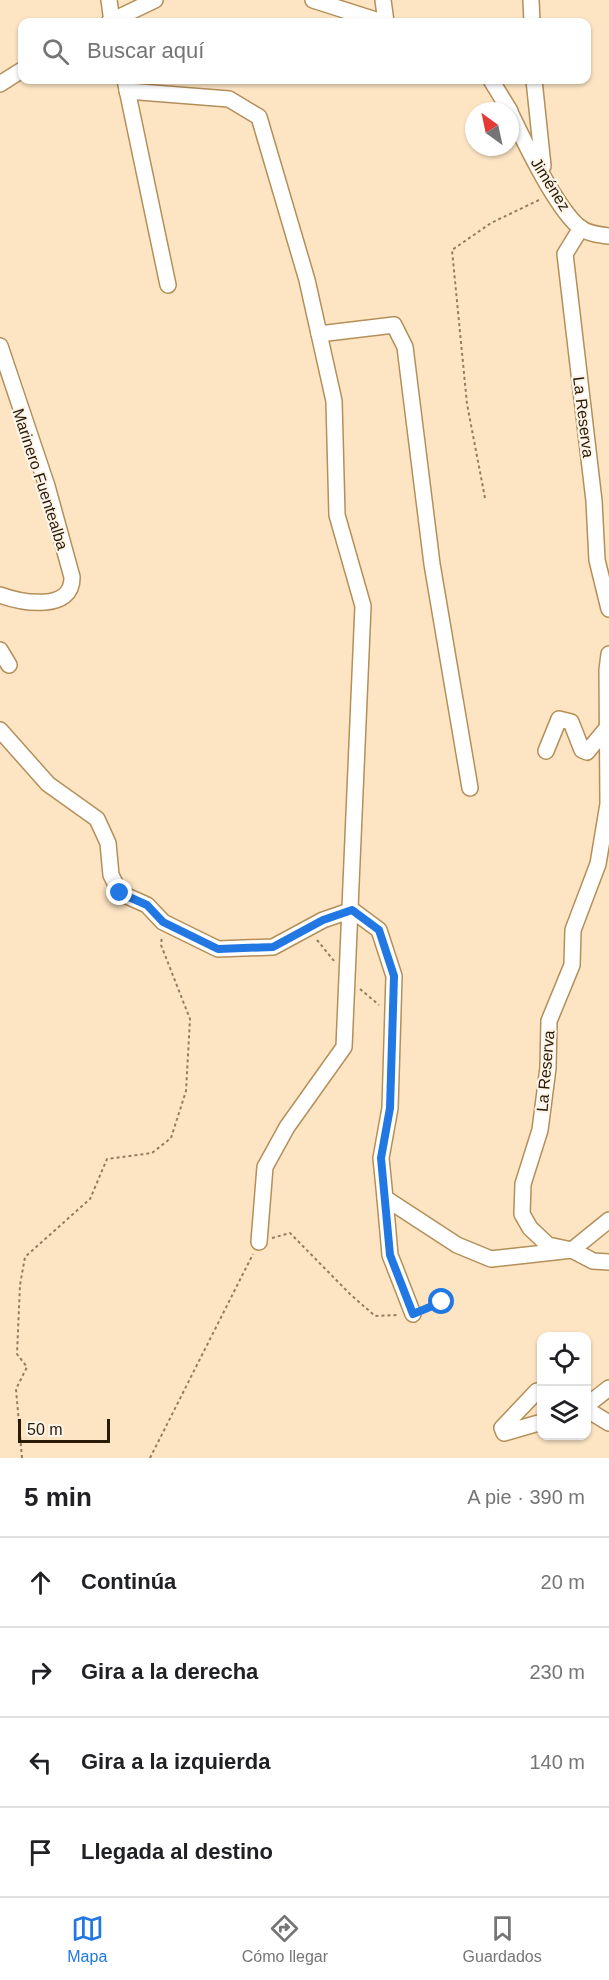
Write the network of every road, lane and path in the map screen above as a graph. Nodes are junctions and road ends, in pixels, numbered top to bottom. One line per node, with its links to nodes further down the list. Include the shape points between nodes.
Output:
1 (109, 0): 6 (street)
2 (155, 0): 7 (street)
3 (313, 0): 8 (street)
4 (383, 0): 9 (street)
5 (531, 0): 10 (street)
6 (111, 18)
7 (119, 18)
8 (371, 18)
9 (384, 18)
10 (532, 18)
11 (18, 73): 12 (street)
12 (0, 84)
13 (493, 84): 16 (street, Jiménez)
14 (534, 84): 18 (street)
15 (126, 85): 22 (street); 23 (street, via 229,99 259,117)
16 (504, 102)
17 (519, 128): 18 (street, Jiménez)
18 (544, 175): 19 (street, Jiménez)
19 (554, 193): 20 (street, Jiménez); 25 (path, via 491,223 452,250 467,404)
20 (581, 228): 21 (street, Jiménez); 27 (street, La Reserva, via 565,254 594,501 597,560)
21 (609, 236)
22 (168, 285)
23 (319, 334): 34 (street, via 394,325 405,347 432,564); 35 (street, via 334,401 337,514 363,606)
24 (0, 346): 26 (street, Marinero Fuentealba, via 47,486 72,577 72,588 64,598 51,602)
25 (485, 498)
26 (2, 592)
27 (609, 609)
28 (0, 650): 30 (street)
29 (609, 654): 31 (street, La Reserva)
30 (9, 665)
31 (607, 728): 33 (street, via 587,752 582,750 571,722 559,719); 40 (street, La Reserva, via 608,804 598,864 573,930 572,965 549,1021 540,1130 523,1184 522,1214 530,1228 548,1245)
32 (0, 730): 36 (street, via 48,784 96,819 108,843 111,875 120,893 147,905)
33 (546, 752)
34 (470, 788)
35 (352, 910): 36 (street, via 323,920 273,947 218,949); 37 (street, via 379,930 394,976 390,1108 381,1158); 39 (street, via 344,1047 287,1127 265,1167)
36 (163, 922): 50 (path, via 161,945 190,1019 186,1091 171,1138 152,1153 107,1159 90,1199 25,1257 17,1354 27,1367 16,1389)
37 (385, 1198): 40 (street, via 457,1245 491,1259); 43 (street, via 390,1255)
38 (609, 1221): 40 (street)
39 (260, 1242): 43 (path, via 290,1233 375,1316); 51 (path)
40 (572, 1250): 41 (street, La Reserva, via 593,1261)
41 (609, 1262)
42 (442, 1302): 43 (path)
43 (413, 1314)
44 (609, 1388): 46 (street)
45 (537, 1391): 48 (street, via 502,1428 504,1433)
46 (591, 1404)
47 (591, 1411): 49 (street)
48 (537, 1423)
49 (609, 1423)
50 (22, 1458)
51 (150, 1458)

